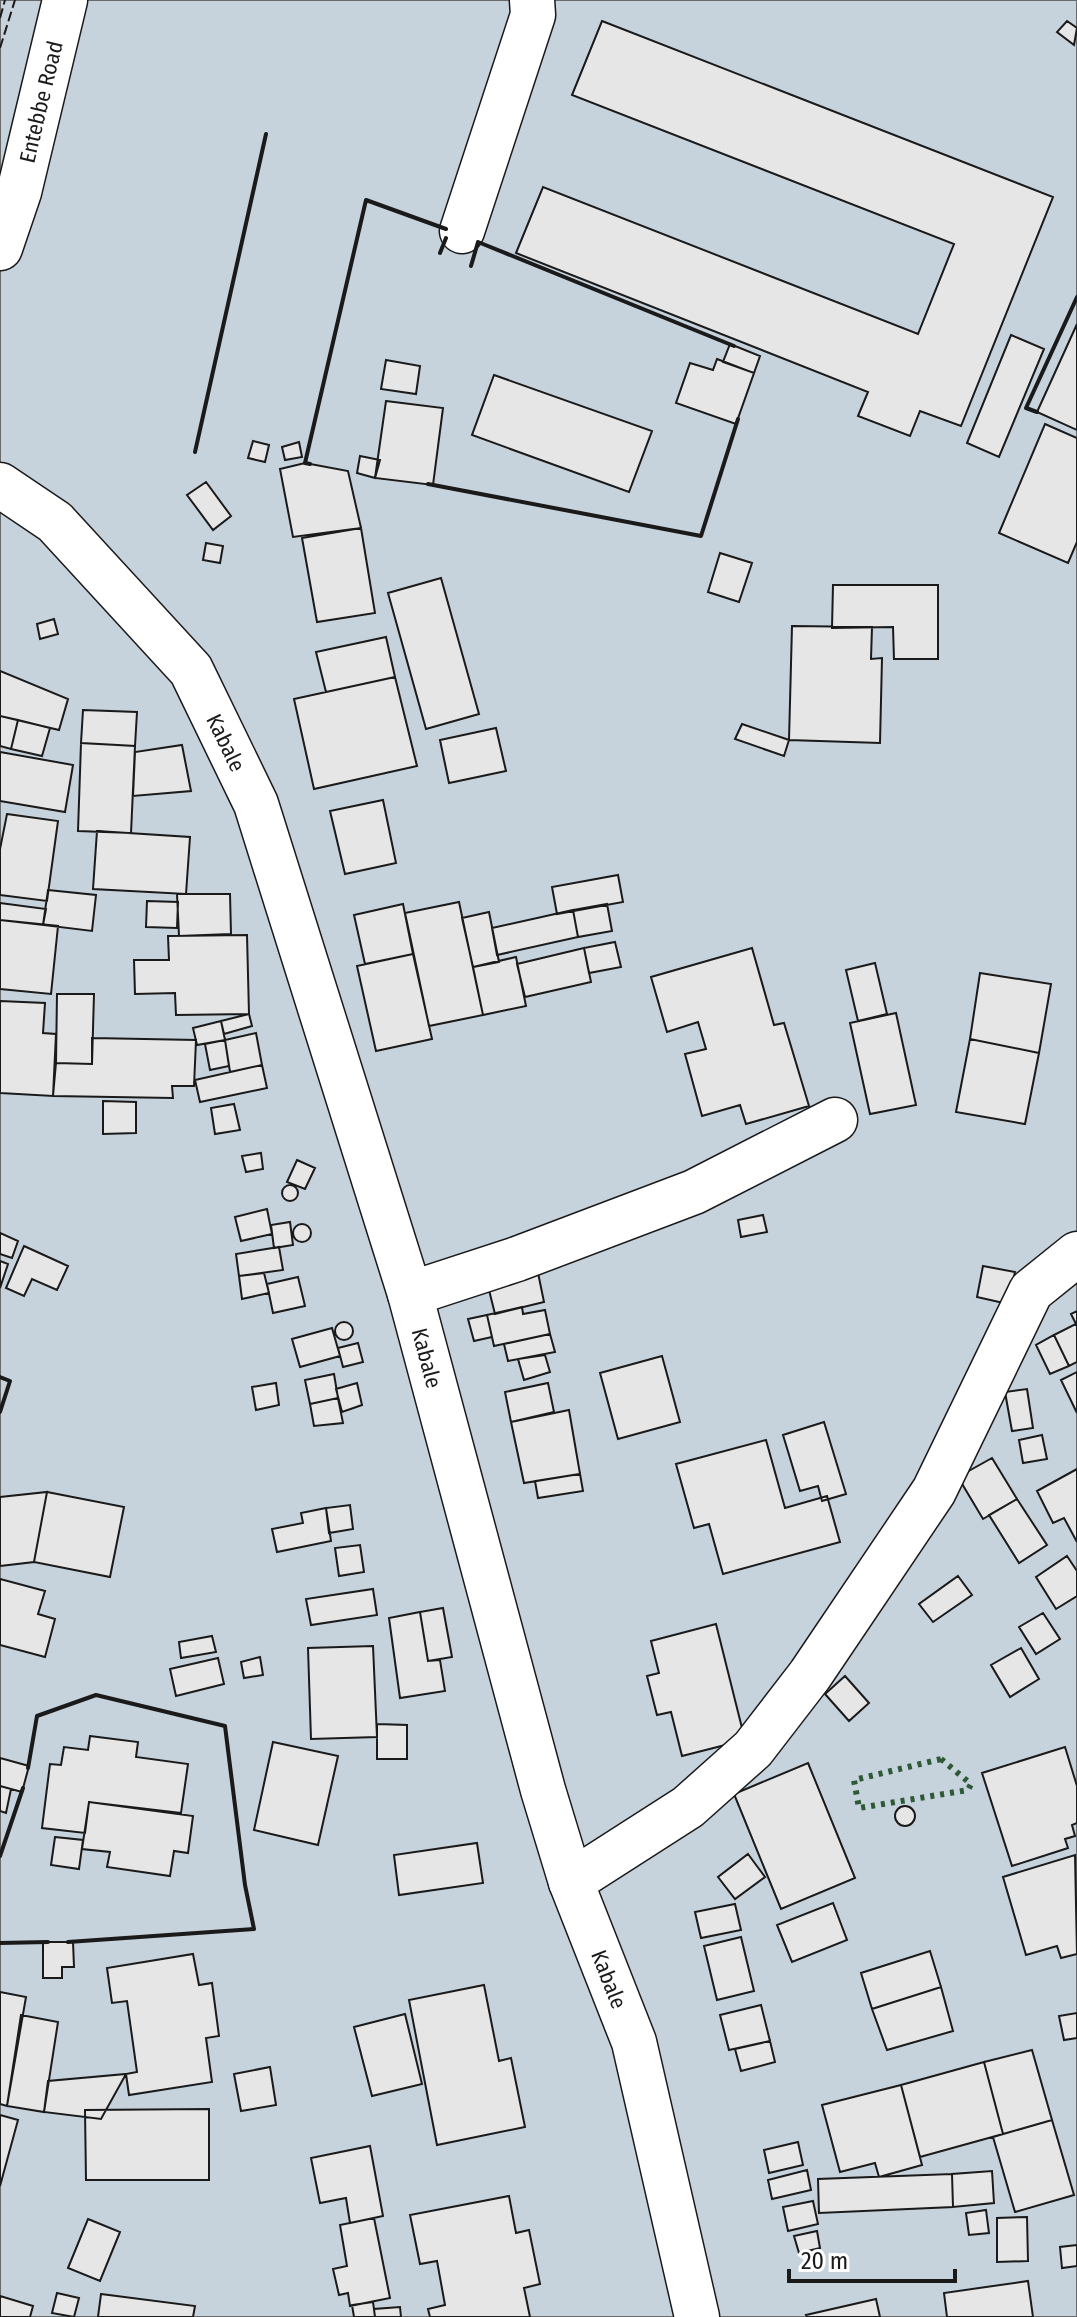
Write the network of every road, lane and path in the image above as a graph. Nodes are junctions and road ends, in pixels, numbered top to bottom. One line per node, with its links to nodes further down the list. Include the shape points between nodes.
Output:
1 (65, 0): 4 (main road, Entebbe Road, via 19,192)
2 (532, 0): 3 (main road, via 533,15)
3 (462, 231)
4 (0, 248)
5 (0, 485): 8 (main road, Kabale, via 55,522 191,670 256,804)
6 (835, 1120): 8 (main road, via 694,1192)
7 (1077, 1254): 9 (main road, via 1031,1291 934,1491 810,1675 753,1749 688,1807)
8 (410, 1294): 9 (main road, Kabale)
9 (571, 1882): 10 (main road, Kabale, via 634,2042)
10 (697, 2317)

